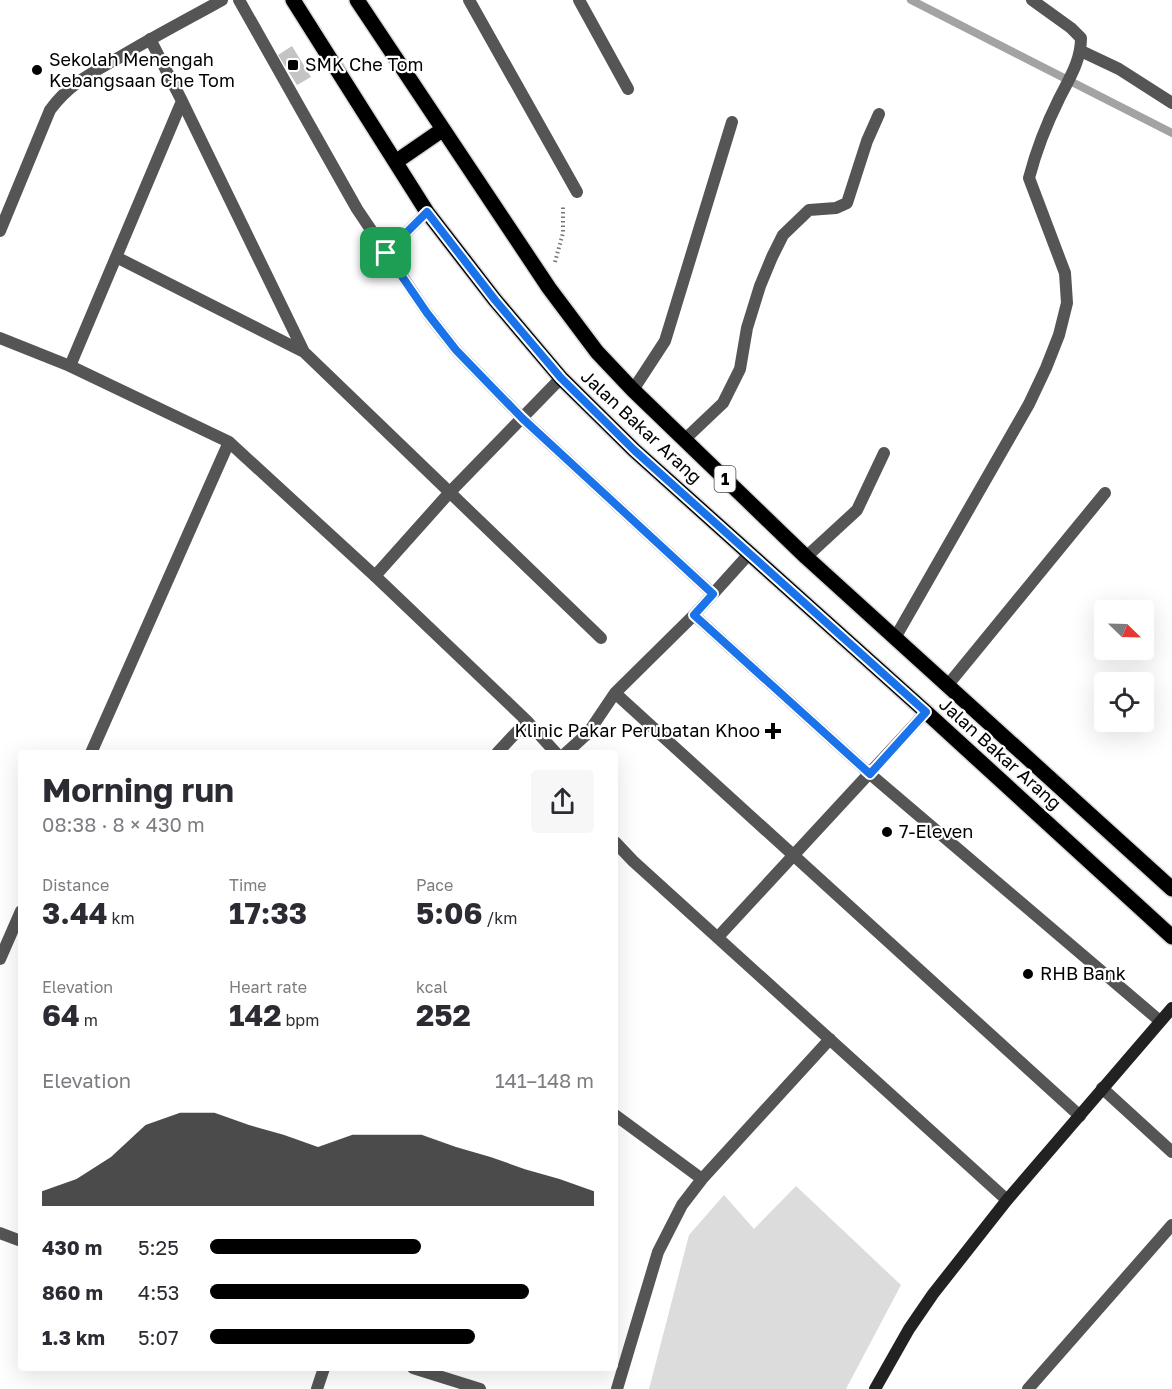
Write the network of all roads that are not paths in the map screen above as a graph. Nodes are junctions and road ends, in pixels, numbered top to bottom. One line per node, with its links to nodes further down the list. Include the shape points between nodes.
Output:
1 (222, 0): 8 (street)
2 (238, 0): 20 (street)
3 (293, 0): 16 (main road, Jalan Bakar Arang / 1)
4 (357, 0): 15 (main road, Jalan Bakar Arang / 1)
5 (469, 0): 17 (street)
6 (579, 0): 10 (street)
7 (1032, 0): 9 (street, via 1081,38)
8 (150, 39): 11 (street); 19 (street, via 71,86 50,110)
9 (1081, 51): 12 (street, via 1119,69); 39 (street, via 1029,178 1065,273 1067,303 1059,335 1029,404)
10 (628, 89)
11 (182, 101): 21 (street); 23 (street)
12 (1172, 103)
13 (879, 114): 28 (street, via 847,203 809,210 783,235 760,286 740,369 723,403)
14 (732, 122): 26 (street, via 665,340)
15 (442, 130): 16 (main road); 26 (main road, Jalan Bakar Arang / 1, via 549,288 597,352)
16 (397, 161): 18 (main road, Jalan Bakar Arang / 1)
17 (577, 192)
18 (427, 212): 20 (street); 25 (main road, Jalan Bakar Arang / 1)
19 (0, 231)
20 (386, 253): 27 (street, via 456,350)
21 (116, 257): 23 (street); 24 (street)
22 (0, 338): 24 (street)
23 (304, 352): 31 (street)
24 (70, 366): 29 (street)
25 (561, 378): 27 (street); 33 (main road, Jalan Bakar Arang / 1)
26 (633, 390): 28 (main road, Jalan Bakar Arang / 1)
27 (522, 418): 31 (street); 36 (street)
28 (684, 440): 34 (main road, Jalan Bakar Arang / 1)
29 (229, 442): 35 (street); 44 (street)
30 (884, 453): 34 (street, via 856,510)
31 (450, 492): 35 (street); 38 (street)
32 (1106, 493): 40 (street)
33 (748, 555): 36 (street); 42 (main road, Jalan Bakar Arang / 1)
34 (806, 557): 39 (main road, Jalan Bakar Arang / 1)
35 (375, 576): 43 (street)
36 (713, 594): 37 (street)
37 (694, 615): 41 (street); 48 (street)
38 (601, 638)
39 (895, 638): 40 (main road, Jalan Bakar Arang / 1)
40 (947, 686): 51 (main road, Jalan Bakar Arang / 1)
41 (615, 693): 47 (street, via 588,733); 50 (street)
42 (926, 712): 48 (street); 54 (main road, Jalan Bakar Arang / 1)
43 (527, 721): 45 (street); 46 (street)
44 (92, 750)
45 (500, 750)
46 (553, 750)
47 (569, 750)
48 (870, 774): 50 (street); 57 (street)
49 (618, 845): 53 (street)
50 (793, 857): 53 (street); 61 (street)
51 (1172, 889)
52 (18, 919): 55 (street)
53 (718, 937): 58 (street)
54 (1172, 937)
55 (0, 958)
56 (1172, 1008): 57 (street)
57 (1160, 1021): 59 (street)
58 (830, 1039): 63 (street); 64 (street)
59 (1102, 1088): 61 (street); 62 (street)
60 (618, 1116): 63 (street)
61 (1080, 1116): 64 (street)
62 (1172, 1152)
63 (702, 1179): 72 (street, via 682,1205 658,1252)
64 (1007, 1200): 73 (street, via 933,1294)
65 (1172, 1225): 74 (street)
66 (0, 1233): 67 (street)
67 (18, 1240)
68 (323, 1371): 70 (street)
69 (423, 1371): 71 (street)
70 (317, 1389)
71 (480, 1389)
72 (617, 1389)
73 (875, 1389)
74 (1028, 1389)

